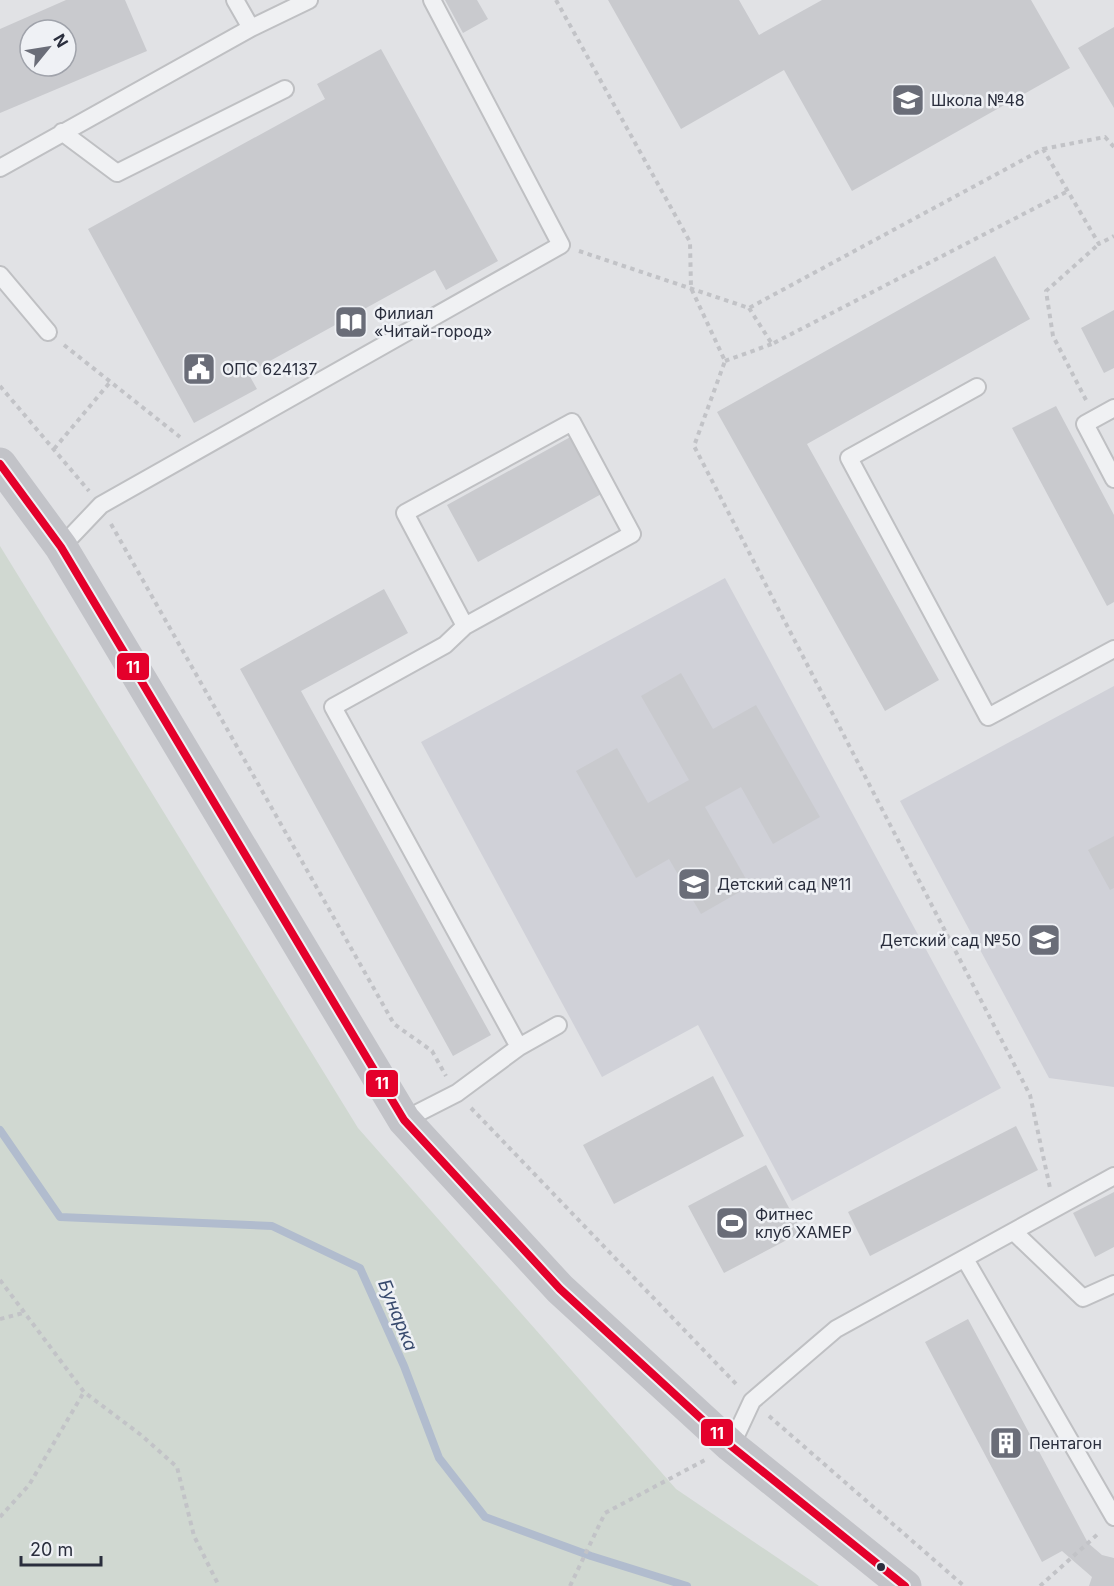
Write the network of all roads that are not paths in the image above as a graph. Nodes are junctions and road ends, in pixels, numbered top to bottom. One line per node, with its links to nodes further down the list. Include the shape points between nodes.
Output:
1 (235, 0): 4 (lane)
2 (309, 0): 4 (lane)
3 (432, 0): 14 (lane, via 561,245 101,505)
4 (251, 28): 6 (lane)
5 (285, 89): 6 (lane, via 117,173)
6 (62, 132): 7 (lane)
7 (0, 168)
8 (0, 275): 9 (lane)
9 (48, 332)
10 (977, 387): 16 (lane, via 849,458 988,717)
11 (1114, 408): 13 (lane, via 1085,424)
12 (0, 464): 14 (street)
13 (1114, 479)
14 (61, 547): 19 (street)
15 (465, 626): 15 (lane, via 632,534 572,422 405,513); 18 (lane, via 445,645 333,706)
16 (1114, 649)
17 (558, 1025): 18 (lane)
18 (519, 1047): 19 (lane, via 457,1093)
19 (404, 1120): 24 (street, via 560,1289)
20 (1114, 1176): 21 (lane)
21 (1014, 1232): 22 (lane); 23 (lane, via 1083,1298)
22 (965, 1259): 24 (lane, via 836,1329 752,1401); 25 (lane)
23 (1114, 1284)
24 (731, 1446): 26 (street)
25 (1110, 1522)
26 (905, 1586)

